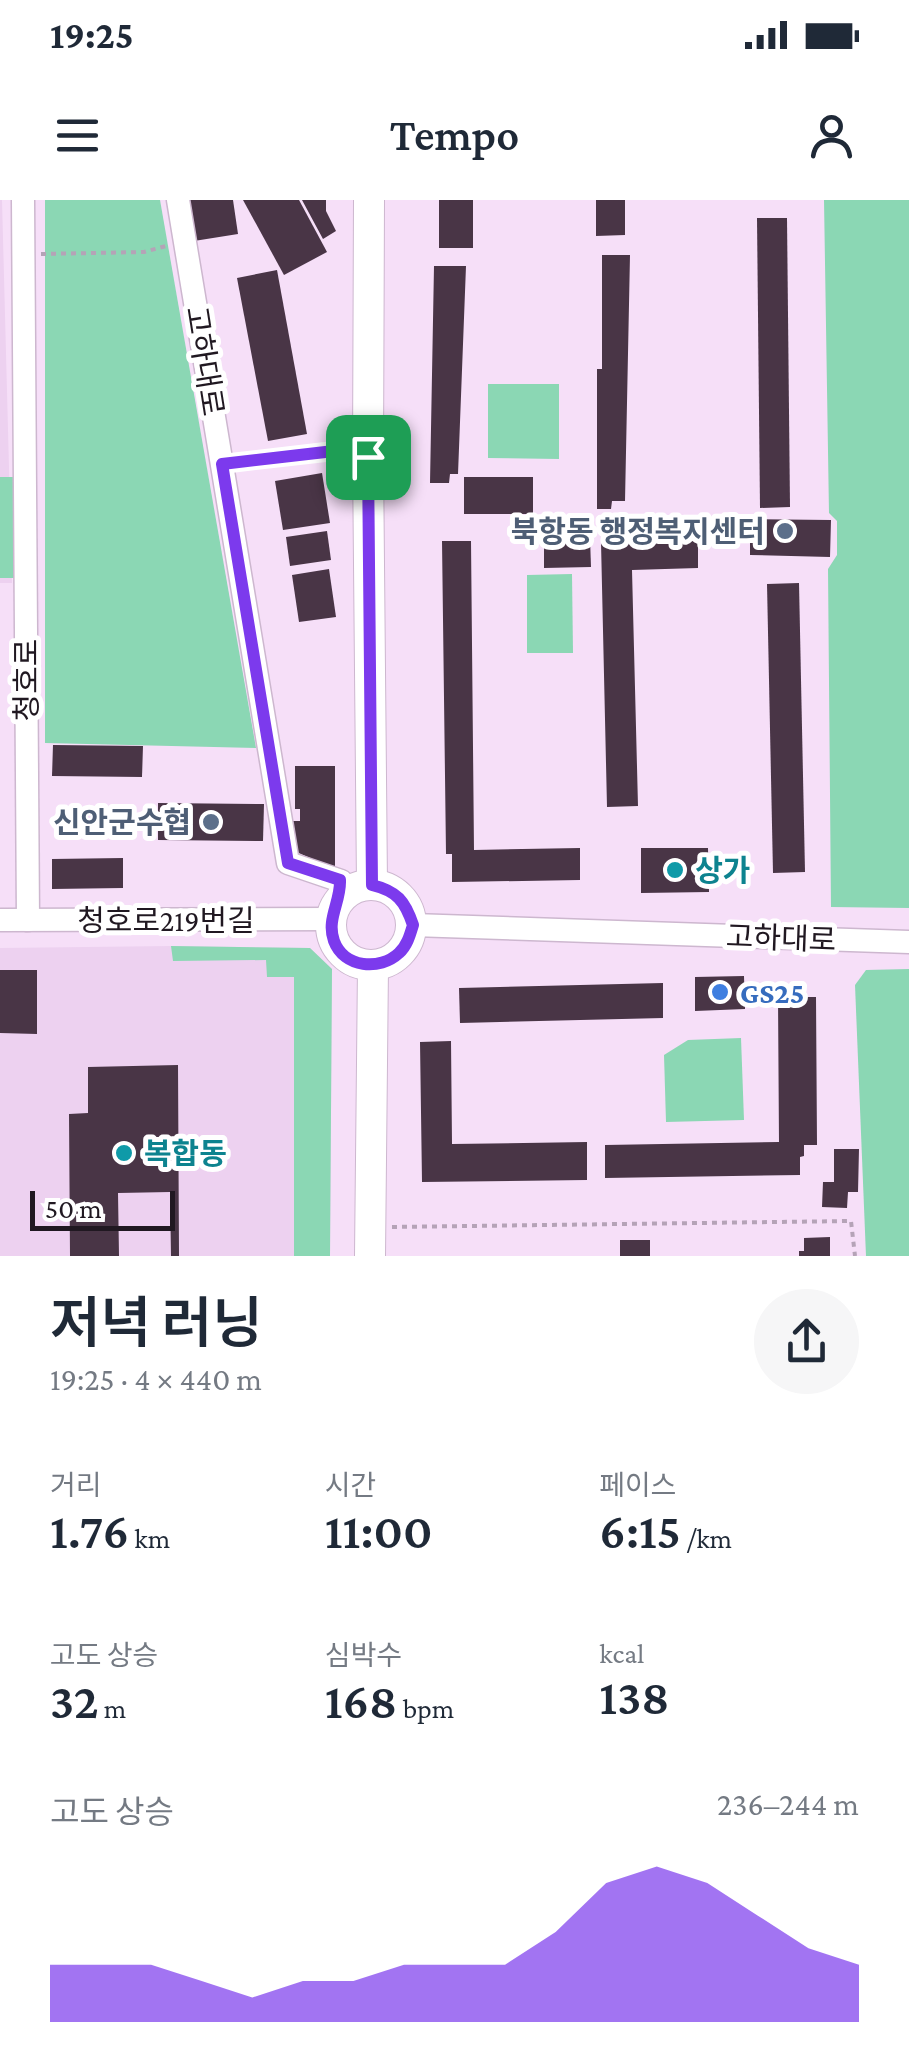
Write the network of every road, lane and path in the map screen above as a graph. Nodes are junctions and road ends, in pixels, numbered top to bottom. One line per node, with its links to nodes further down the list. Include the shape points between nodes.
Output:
1 (23, 200): 5 (street, 청호로)
2 (178, 200): 4 (street, 고하대로)
3 (369, 200): 6 (street)
4 (185, 241): 5 (path, via 144,252); 7 (street, 고하대로)
5 (24, 255): 11 (street, 청호로)
6 (368, 457): 7 (lane, via 334,451); 8 (street)
7 (222, 464): 9 (street, 고하대로, via 288,863 340,880)
8 (372, 885): 9 (street, via 358,887); 12 (street, via 401,898)
9 (337, 909): 11 (street, 청호로219번길); 14 (street, via 330,927 338,949)
10 (0, 920): 11 (street, 청호로219번길)
11 (28, 920)
12 (413, 925): 13 (street, 고하대로); 14 (street, via 398,954)
13 (909, 942)
14 (373, 966): 15 (street)
15 (370, 1242): 16 (path, via 851,1220)
16 (855, 1256)

